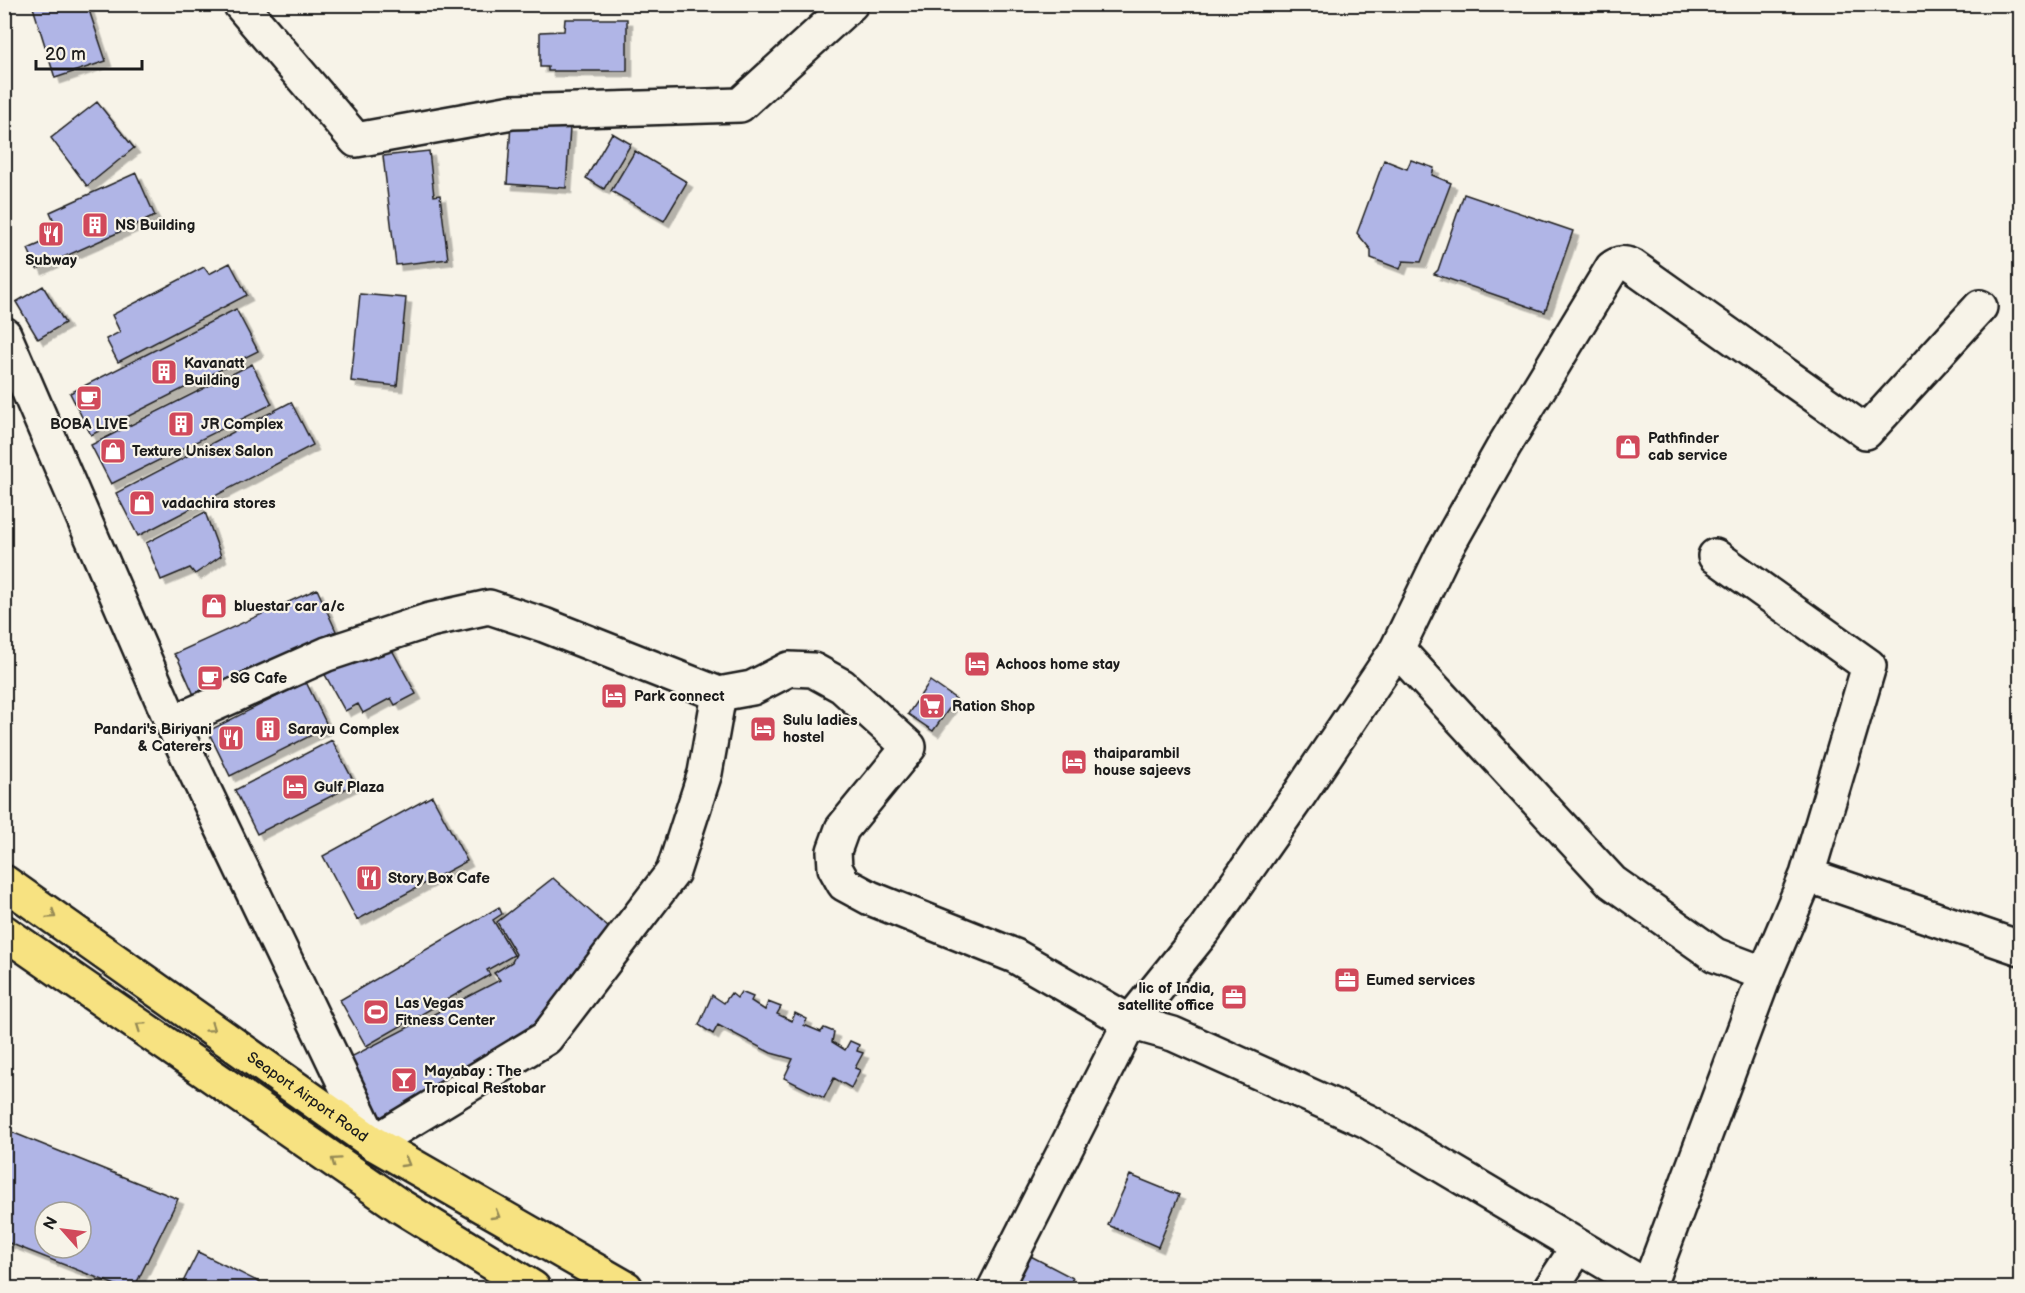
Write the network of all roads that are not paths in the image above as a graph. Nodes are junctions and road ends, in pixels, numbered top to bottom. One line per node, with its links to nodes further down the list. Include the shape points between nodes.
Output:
1 (240, 4): 2 (street, via 356,140 512,112 740,105)
2 (851, 4)
3 (1980, 307): 6 (street, via 1866,432 1632,266 1617,264 1607,274 1504,446 1443,554)
4 (4, 334): 8 (street)
5 (1715, 556): 9 (street, via 1869,666)
6 (1397, 649): 13 (street, via 1612,882 1715,955); 14 (street, via 1205,929)
7 (719, 694): 8 (street, via 489,607 430,620 327,654); 14 (street, via 752,688 789,669 813,670 842,686 909,747 842,829 834,851 835,868 844,884 1015,956); 15 (street, via 705,773 673,872 553,1029 546,1038)
8 (172, 723): 15 (street)
9 (1807, 875): 12 (street); 13 (street)
10 (4, 882): 15 (main road, Seaport Airport Road, one-way to 15)
11 (4, 932): 17 (main road, one-way to 11, via 400,1206)
12 (2020, 948)
13 (1765, 974): 21 (street)
14 (1130, 1022): 16 (street, via 1173,1034 1367,1121); 19 (street)
15 (373, 1143): 18 (main road, Seaport Airport Road, one-way to 18)
16 (1578, 1247): 20 (street); 21 (street)
17 (533, 1288)
18 (626, 1288)
19 (995, 1288)
20 (1551, 1288)
21 (1648, 1288)

